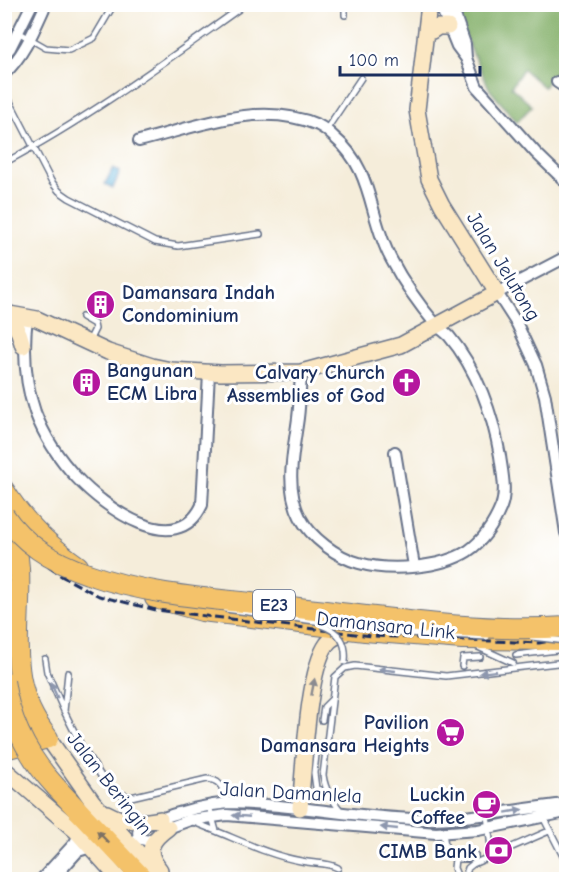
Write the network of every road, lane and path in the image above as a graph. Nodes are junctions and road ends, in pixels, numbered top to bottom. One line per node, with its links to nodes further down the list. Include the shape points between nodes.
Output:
1 (32, 4): 12 (street)
2 (46, 4): 13 (street)
3 (114, 4): 13 (lane, via 94,38 69,50 46,48)
4 (345, 4): 9 (lane)
5 (429, 4): 19 (street, Jalan Jelutong, via 417,110)
6 (438, 4): 10 (street); 11 (street, Jalan Jelutong)
7 (451, 4): 15 (street)
8 (239, 9): 22 (lane)
9 (345, 15)
10 (448, 27): 11 (street); 15 (street)
11 (432, 31): 19 (street, Jalan Jelutong)
12 (18, 32): 13 (lane); 14 (street)
13 (29, 39): 16 (street)
14 (4, 55)
15 (466, 58): 24 (street, via 477,87)
16 (4, 74)
17 (361, 78): 20 (lane)
18 (4, 90): 22 (lane)
19 (420, 128): 27 (street, Jalan Jelutong, via 429,180)
20 (326, 130): 21 (street, via 297,118 249,114); 31 (street, via 357,160 390,258)
21 (139, 141)
22 (33, 148): 23 (lane); 25 (lane, via 51,181 64,194 155,242 178,246)
23 (4, 163)
24 (567, 182)
25 (260, 234)
26 (567, 257): 27 (street)
27 (497, 293): 31 (street); 40 (street, Jalan Jelutong, via 536,365 545,396)
28 (6, 313): 29 (street); 33 (street)
29 (27, 317): 32 (street); 33 (street)
30 (82, 317): 32 (lane, via 94,324)
31 (438, 326): 34 (street, via 401,345); 41 (street, via 455,345 479,385 496,431 504,489 502,504 488,533 468,551 437,564)
32 (89, 343): 35 (street, via 152,366)
33 (23, 346): 35 (street, via 26,378 36,414 52,446 76,477 138,523 171,530 197,515 202,505)
34 (301, 372): 35 (street); 41 (street, via 291,465 293,499 300,517 309,531 330,549 358,563 392,568)
35 (209, 373)
36 (395, 452): 41 (street)
37 (4, 490): 42 (highway, Damansara Link / E23, via 28,523 88,573 124,588)
38 (4, 504): 61 (highway, via 16,542 19,569 17,652)
39 (4, 515): 42 (highway, Damansara Link / E23, bridge, via 32,545 63,564)
40 (567, 533)
41 (414, 566)
42 (153, 594): 43 (lane, bridge); 44 (highway, Damansara Link / E23, bridge, via 442,624 511,629); 45 (highway, via 202,611); 48 (highway, Damansara Link / E23, via 266,612 453,633)
43 (306, 621): 50 (lane, bridge, via 446,636); 57 (lane, bridge, via 338,634 344,642)
44 (567, 627): 48 (highway)
45 (365, 631): 46 (highway); 49 (highway)
46 (343, 634): 82 (street, one-way to 46, via 315,675 327,643)
47 (567, 634): 48 (highway, Damansara Link / E23)
48 (543, 635)
49 (462, 639): 50 (highway); 56 (lane)
50 (567, 640)
51 (567, 649): 52 (lane)
52 (516, 655)
53 (480, 657): 58 (lane, via 463,658)
54 (45, 659): 63 (lane, one-way to 54, via 46,672)
55 (567, 662): 57 (lane, one-way to 57, via 446,676)
56 (513, 663)
57 (345, 665): 62 (lane, via 335,677)
58 (462, 666)
59 (68, 673): 63 (lane)
60 (4, 681): 100 (highway, one-way to 60, bridge, via 39,769 12,714)
61 (24, 692): 65 (highway, via 20,712); 66 (highway)
62 (332, 698): 64 (lane, via 324,707); 73 (lane, via 323,775)
63 (64, 711): 75 (lane, via 82,747 114,792 131,796 214,779)
64 (322, 720)
65 (4, 722)
66 (43, 731): 67 (highway); 68 (highway); 70 (street, Jalan Beringin)
67 (4, 733)
68 (4, 751): 72 (street)
69 (316, 755): 73 (lane, via 316,788)
70 (69, 766): 72 (street, via 51,760 34,772); 74 (street, Jalan Beringin)
71 (4, 769): 77 (street)
72 (28, 782): 77 (street)
73 (329, 795): 79 (lane)
74 (93, 802): 85 (street, via 125,822); 101 (street, Jalan Beringin)
75 (228, 803): 78 (street, Jalan Damanlela); 82 (street, Jalan Damanlela)
76 (567, 804): 80 (street, Jalan Damanlela)
77 (49, 807): 87 (street)
78 (210, 811): 82 (street, Jalan Damanlela, one-way to 78, via 227,815); 84 (street, Jalan Damanlela); 85 (street, Jalan Damanlela); 88 (lane)
79 (342, 812): 82 (street, Jalan Damanlela); 83 (street, Jalan Damanlela, via 412,819)
80 (542, 812): 81 (street, Jalan Damanlela); 83 (street, Jalan Damanlela, one-way to 80); 86 (street, Jalan Damanlela); 89 (lane)
81 (567, 812)
82 (300, 814): 90 (street, Jalan Damanlela, one-way to 82)
83 (487, 815): 86 (lane)
84 (190, 820): 85 (street, Jalan Damanlela); 88 (lane)
85 (164, 824): 101 (street, via 151,853)
86 (489, 828): 90 (street, Jalan Damanlela); 93 (lane)
87 (76, 831): 91 (street); 97 (street, via 77,840)
88 (216, 831): 96 (lane, via 257,848)
89 (549, 831): 93 (lane); 94 (lane)
90 (443, 833): 95 (lane, via 446,851)
91 (90, 847): 98 (street, via 78,851); 99 (street)
92 (474, 855): 95 (lane)
93 (492, 856): 103 (lane, via 468,868)
94 (563, 856)
95 (455, 859): 102 (lane)
96 (338, 868)
97 (41, 879)
98 (52, 879)
99 (120, 879)
100 (144, 879)
101 (166, 879)
102 (459, 879)
103 (464, 879)

